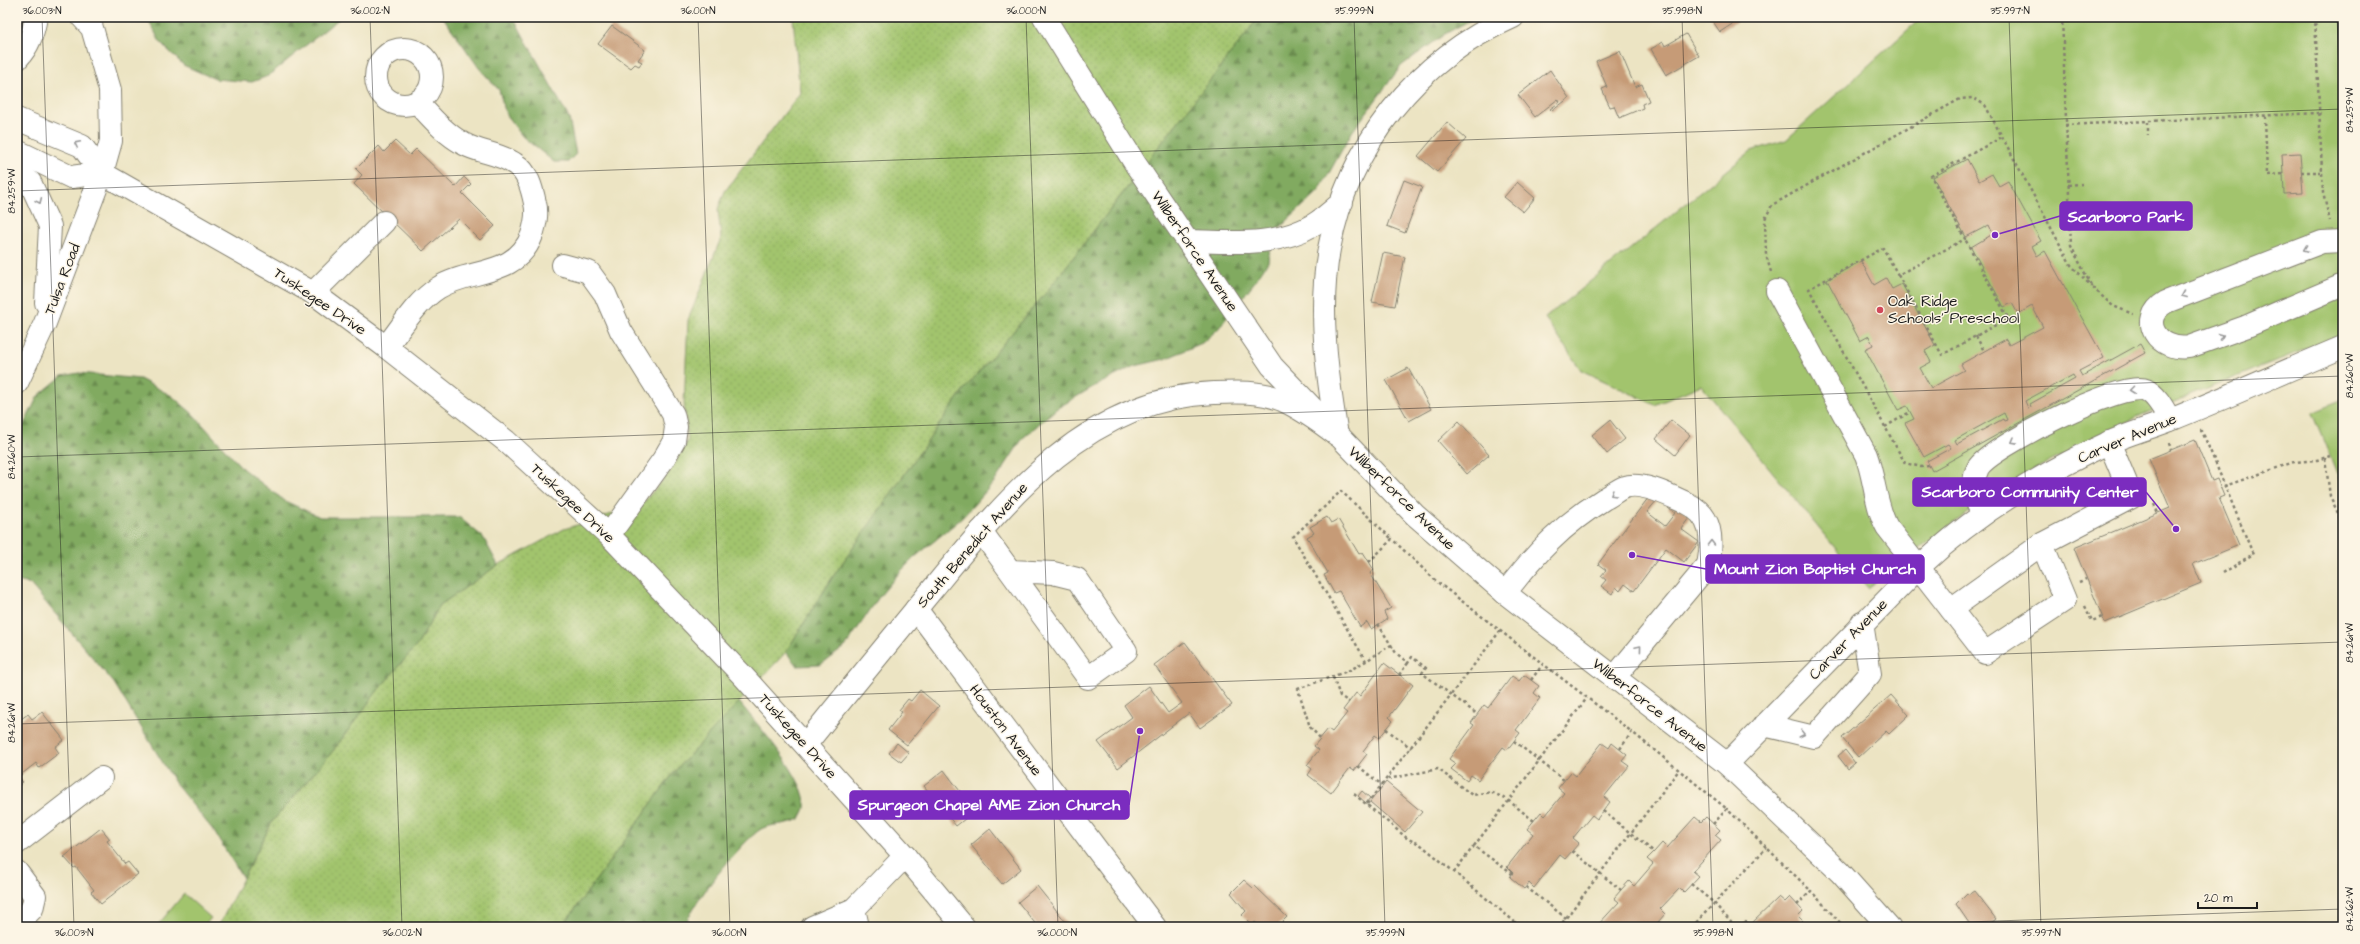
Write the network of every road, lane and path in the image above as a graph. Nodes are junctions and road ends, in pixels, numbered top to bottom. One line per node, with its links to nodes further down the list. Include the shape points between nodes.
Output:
1 (36, 17): 7 (street, via 26,49)
2 (82, 17): 20 (street, Tulsa Road, via 92,28 110,90 111,140)
3 (1044, 17): 29 (street, Wilberforce Avenue, via 1136,165)
4 (1513, 17): 24 (street, via 1485,29 1439,60 1409,88 1382,121)
5 (2062, 17): 13 (path)
6 (2315, 17): 9 (path)
7 (17, 59)
8 (417, 102): 39 (street, via 447,133 465,145 515,164 526,176 532,189 537,210 535,227 528,245 517,257 500,267 439,287 425,298)
9 (2318, 113): 10 (path); 19 (path)
10 (2265, 116): 12 (path); 21 (path, via 2267,175)
11 (17, 119): 20 (street, Tuskegee Drive, one-way to 11, via 82,146)
12 (2148, 122): 13 (path); 14 (path)
13 (2065, 125): 23 (path)
14 (2148, 135)
15 (2002, 137): 27 (path, via 1931,176); 33 (path, via 2071,265); 34 (path, via 1985,105 1973,98 1960,99 1772,205 1765,219 1766,255)
16 (17, 151): 20 (street, via 71,177)
17 (17, 170): 37 (street, one-way to 37, via 30,182 50,226)
18 (2302, 172): 19 (path)
19 (2321, 172): 26 (path, via 2322,193 2330,221)
20 (102, 173): 35 (street, Tuskegee Drive); 37 (street, Tulsa Road)
21 (2283, 174)
22 (2082, 184): 23 (path)
23 (2068, 185): 33 (path, via 2071,246)
24 (1342, 202): 29 (street, via 1313,225 1288,236 1253,242); 46 (street, via 1329,249 1325,295 1327,370)
25 (384, 222): 35 (street)
26 (2323, 224)
27 (1965, 239): 31 (path); 38 (path, via 2008,318)
28 (2343, 240): 32 (street, one-way to 32, via 2322,242 2166,302 2156,312 2153,327 2157,337 2168,346 2189,347 2245,327)
29 (1189, 241): 46 (street, Wilberforce Avenue, via 1272,366)
30 (563, 265): 58 (street, via 589,272 605,294 621,331 673,414 676,428 674,441 664,460)
31 (1898, 275): 38 (path, via 1942,354); 45 (path, via 1883,248 1809,289)
32 (2343, 286)
33 (2092, 287): 36 (path, via 2113,306 2135,315)
34 (1777, 291): 62 (street, via 1866,456 1873,474 1879,513 1887,528)
35 (313, 293): 39 (street, Tuskegee Drive)
36 (2139, 309)
37 (45, 323): 42 (street, Tulsa Road)
38 (1976, 336): 41 (path)
39 (386, 347): 58 (street, Tuskegee Drive, via 506,441)
40 (2343, 348): 44 (street, Carver Avenue)
41 (1984, 351)
42 (17, 383)
43 (1910, 412): 45 (path)
44 (2170, 420): 47 (street, Carver Avenue); 55 (street, one-way to 55, via 2154,395 2144,389 2107,396 2075,410 1986,458 1978,469 1974,482 1978,505)
45 (1885, 427): 52 (path, via 1905,463)
46 (1337, 435): 57 (street, South Benedict Avenue, via 1308,414 1281,400 1258,394 1196,394 1159,402 1119,417 1080,438 1019,488); 65 (street, Wilberforce Avenue, via 1415,516)
47 (2109, 442): 55 (street, Carver Avenue, via 2044,475); 60 (street, via 2132,497)
48 (2169, 443): 49 (path)
49 (2172, 450)
50 (2330, 456): 51 (path)
51 (2325, 458): 56 (path, via 2330,496); 64 (path, via 2294,462 2225,486 2254,554)
52 (1929, 466)
53 (2154, 504): 54 (path)
54 (2158, 513)
55 (1983, 514): 62 (street, Carver Avenue, via 1944,543)
56 (2343, 524)
57 (981, 531): 63 (street); 66 (street, South Benedict Avenue)
58 (609, 535): 88 (street, Tuskegee Drive)
59 (1392, 539): 61 (path); 70 (path, via 1436,581); 72 (path, via 1341,491 1293,537)
60 (2042, 544): 67 (street); 67 (street, via 2065,600 1985,653)
61 (1369, 562)
62 (1919, 567): 67 (street); 68 (street, Carver Avenue)
63 (1010, 571): 63 (street, via 1088,678 1126,651 1077,579 1053,573)
64 (2223, 572)
65 (1505, 593): 77 (street, Wilberforce Avenue); 77 (street, one-way to 65, via 1708,565 1712,546 1710,526 1693,506 1656,489 1626,486 1582,513 1535,554)
66 (916, 609): 88 (street, South Benedict Avenue); 129 (street, Houston Avenue)
67 (1951, 609)
68 (1862, 623): 83 (street, Carver Avenue); 83 (street, one-way to 68, via 1814,737 1870,674)
69 (1378, 624): 71 (path)
70 (1500, 631): 74 (path); 79 (path)
71 (1391, 645): 72 (path); 73 (path)
72 (1366, 660): 76 (path)
73 (1408, 663): 75 (path); 79 (path, via 1412,657 1426,668 1422,673)
74 (1543, 664): 78 (path); 80 (path)
75 (1399, 675)
76 (1333, 677): 81 (path, via 1340,696); 86 (path, via 1298,689 1310,727)
77 (1614, 678): 92 (street, Wilberforce Avenue)
78 (1531, 680)
79 (1452, 694): 82 (path); 89 (path)
80 (1587, 698): 85 (path); 91 (path)
81 (1349, 702)
82 (1477, 714)
83 (1764, 725): 92 (street, Carver Avenue)
84 (1386, 729): 89 (path)
85 (1632, 732): 90 (path); 94 (path)
86 (1320, 738)
87 (1514, 741): 91 (path)
88 (806, 744): 112 (street, Tuskegee Drive)
89 (1411, 748): 96 (path)
90 (1620, 749)
91 (1540, 762): 97 (path); 100 (path)
92 (1727, 764): 136 (street, Wilberforce Avenue, via 1840,872)
93 (1358, 766): 98 (path)
94 (1679, 770): 102 (path); 106 (path)
95 (101, 778): 107 (street)
96 (1386, 779): 98 (path); 100 (path, via 1438,769 1472,795 1492,792)
97 (1564, 780)
98 (1382, 785): 101 (path)
99 (1354, 794): 101 (path)
100 (1509, 801): 104 (path); 108 (path)
101 (1367, 804): 114 (path, via 1408,839 1420,844)
102 (1727, 809): 105 (path); 109 (path)
103 (1603, 811): 106 (path)
104 (1534, 821)
105 (1713, 824)
106 (1632, 832): 111 (path); 115 (path)
107 (17, 843)
108 (1474, 846): 114 (path); 116 (path)
109 (1767, 847): 120 (path); 121 (path)
110 (1572, 851): 115 (path)
111 (1654, 852)
112 (905, 856): 123 (street); 128 (street, Tuskegee Drive)
113 (17, 872): 126 (street, via 35,896 32,909)
114 (1454, 872): 130 (path)
115 (1600, 873): 119 (path); 124 (path)
116 (1512, 874)
117 (1691, 884): 121 (path)
118 (1526, 887): 124 (path)
119 (1621, 890)
120 (1811, 891): 122 (path); 135 (path)
121 (1714, 903): 133 (path); 134 (path)
122 (1797, 905)
123 (856, 918): 127 (street)
124 (1566, 918): 131 (path)
125 (1658, 922): 132 (path)
126 (17, 924)
127 (812, 927)
128 (964, 927)
129 (1155, 927)
130 (1521, 927)
131 (1558, 927)
132 (1664, 927)
133 (1692, 927)
134 (1735, 927)
135 (1844, 927)
136 (1889, 927)

